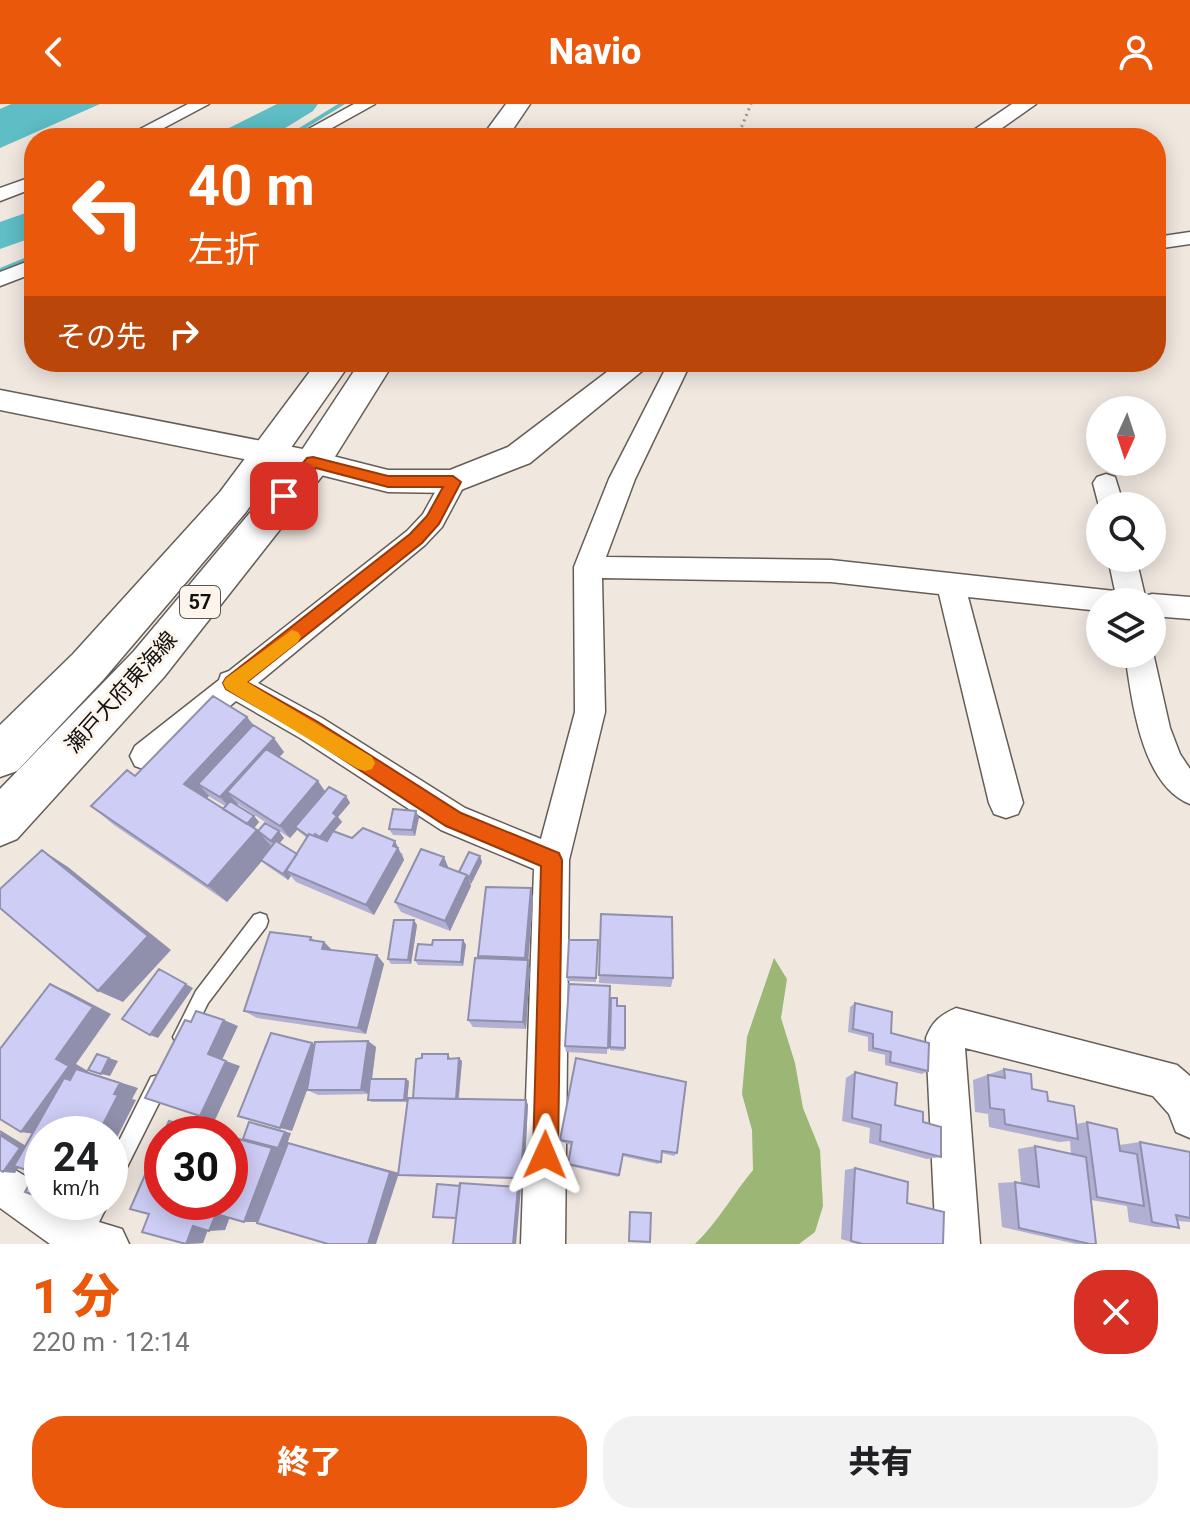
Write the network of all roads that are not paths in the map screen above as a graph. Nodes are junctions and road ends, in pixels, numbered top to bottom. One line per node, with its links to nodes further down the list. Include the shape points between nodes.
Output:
1 (201, 104): 5 (street)
2 (367, 104): 6 (street)
3 (1026, 104): 8 (street)
4 (530, 115): 7 (main road)
5 (152, 128)
6 (320, 128)
7 (510, 128)
8 (989, 128)
9 (24, 185): 10 (street)
10 (0, 195)
11 (1166, 244): 12 (street)
12 (1188, 245)
13 (24, 269): 14 (street)
14 (0, 280)
15 (327, 372): 20 (main road, 瀬戸大府東海線 / 57)
16 (371, 372): 21 (main road, 瀬戸大府東海線 / 57)
17 (626, 372): 22 (street, via 519,455)
18 (675, 372): 23 (street, via 622,479)
19 (0, 400): 20 (street)
20 (267, 454): 21 (street); 30 (main road, 瀬戸大府東海線 / 57, via 228,508 88,667)
21 (313, 462): 22 (street, via 388,481); 34 (main road, 瀬戸大府東海線 / 57, via 149,664)
22 (453, 482): 29 (street, via 433,520 416,538)
23 (588, 567): 24 (street, via 831,571); 35 (street, via 590,712)
24 (951, 584): 25 (street); 33 (street)
25 (1086, 599)
26 (1166, 606): 27 (street)
27 (1190, 608)
28 (1142, 668): 32 (street, via 1151,722 1180,783)
29 (232, 683): 31 (street); 35 (street, via 453,819)
30 (0, 756)
31 (146, 756)
32 (1190, 789)
33 (1006, 803)
34 (0, 823)
35 (552, 860): 41 (street)
36 (260, 921): 38 (lane, via 202,997)
37 (1190, 1118): 42 (street, via 1178,1092 1163,1079 956,1027 945,1038)
38 (128, 1144)
39 (0, 1182): 40 (street)
40 (95, 1228)
41 (543, 1244)
42 (958, 1244)

